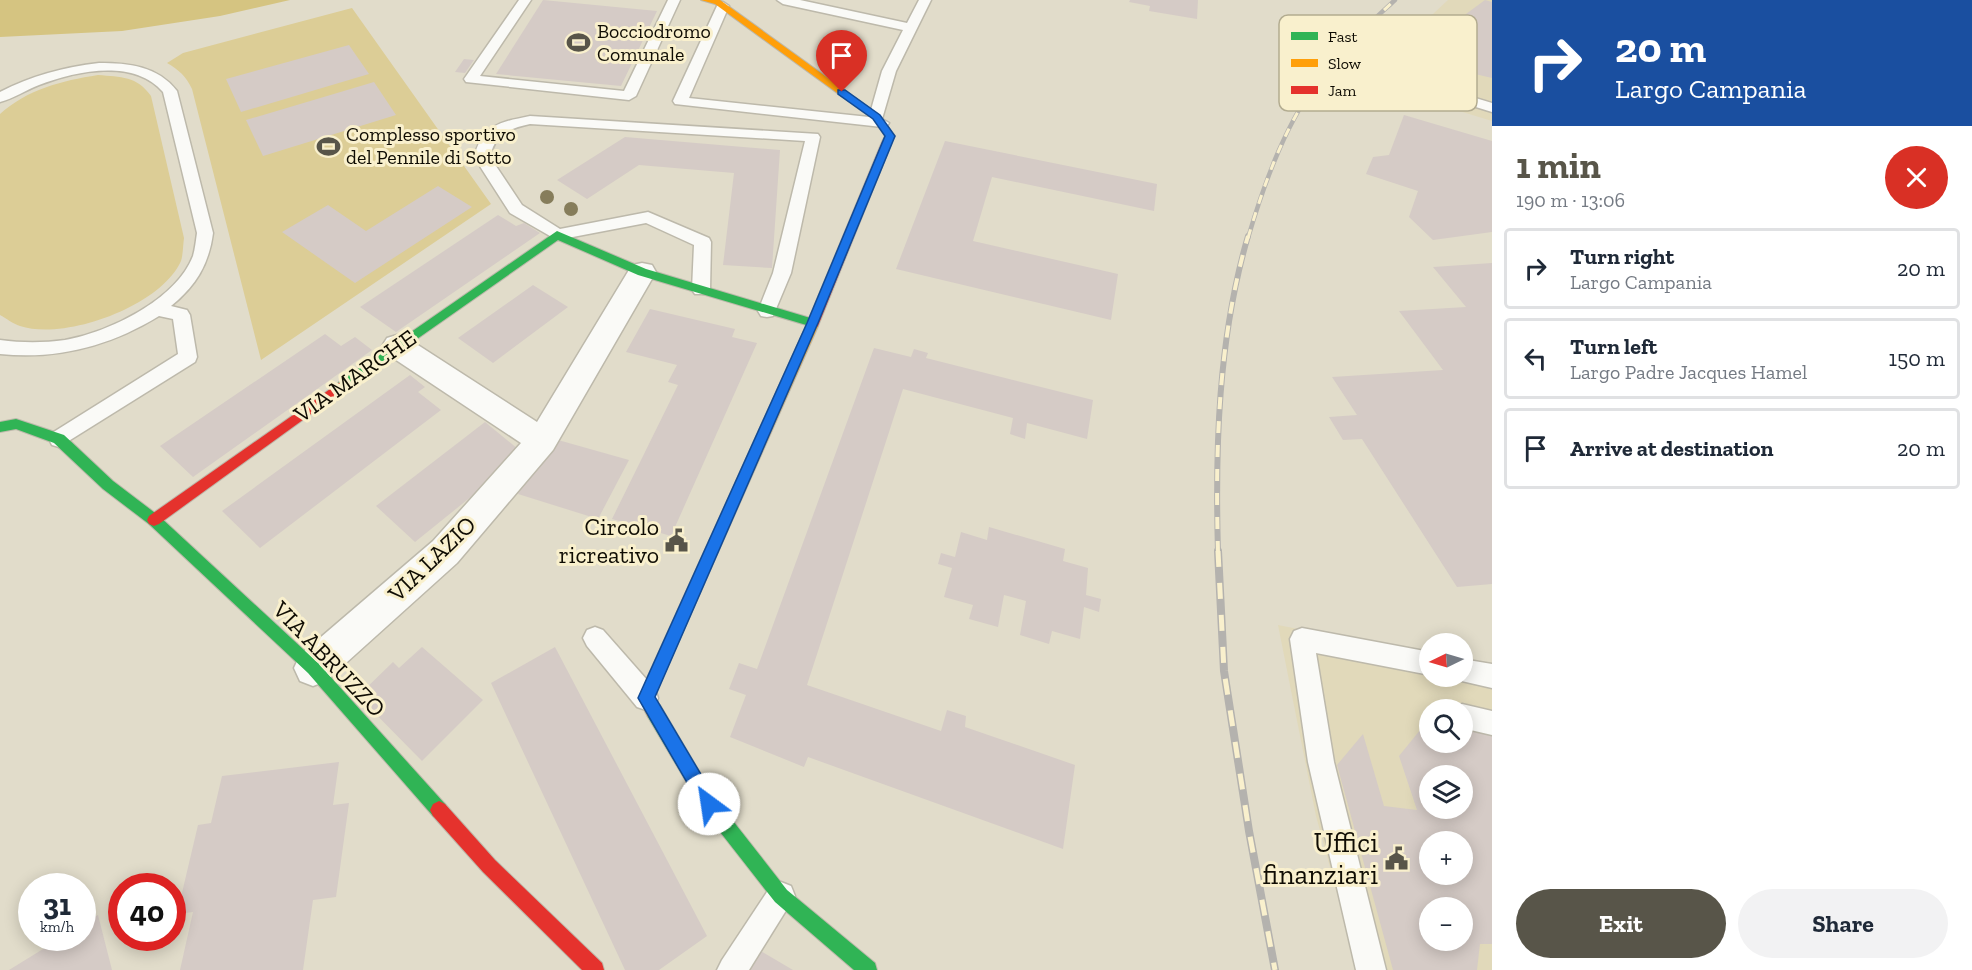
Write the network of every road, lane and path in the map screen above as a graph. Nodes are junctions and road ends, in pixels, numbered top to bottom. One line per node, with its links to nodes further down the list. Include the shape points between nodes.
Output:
1 (525, 0): 2 (lane, via 471,79 629,96)
2 (675, 0)
3 (705, 0): 6 (street)
4 (783, 0): 7 (lane)
5 (925, 0): 7 (lane)
6 (723, 6): 11 (street); 11 (lane, via 680,102)
7 (910, 28): 11 (lane, via 889,71)
8 (0, 98): 15 (lane, via 45,78 110,67 138,70 159,78 170,91 206,232 203,256 187,283)
9 (1477, 103): 10 (lane)
10 (1492, 108)
11 (879, 120): 17 (street, via 890,136)
12 (557, 235): 13 (street); 14 (lane, VIA MARCHE, via 648,217 703,242); 16 (lane, via 516,209 482,157 484,142 498,128 530,120 813,137 782,273); 18 (street, VIA MARCHE)
13 (642, 272): 14 (street); 22 (street, VIA LAZIO)
14 (701, 290): 16 (street)
15 (157, 309): 19 (lane, via 116,331 70,346 25,351); 21 (lane, via 181,315 189,357)
16 (767, 311): 17 (street)
17 (813, 323): 29 (street)
18 (397, 346): 22 (street); 23 (street, VIA MARCHE)
19 (0, 347)
20 (0, 427): 21 (street, VIA ABRUZZO, via 16,424)
21 (59, 438): 23 (street, VIA ABRUZZO, via 108,485)
22 (542, 441): 26 (street, VIA LAZIO, via 445,552)
23 (154, 520): 26 (street, VIA ABRUZZO)
24 (596, 638): 29 (lane)
25 (1419, 662): 36 (lane, via 1302,639 1321,762)
26 (313, 668): 33 (street, VIA ABRUZZO, via 489,866)
27 (1473, 673): 28 (lane)
28 (1492, 676)
29 (646, 698): 32 (street, via 709,804)
30 (1473, 719): 31 (lane)
31 (1492, 723)
32 (781, 896): 34 (lane); 35 (street)
33 (595, 970)
34 (732, 970)
35 (868, 970)
36 (1371, 970)

